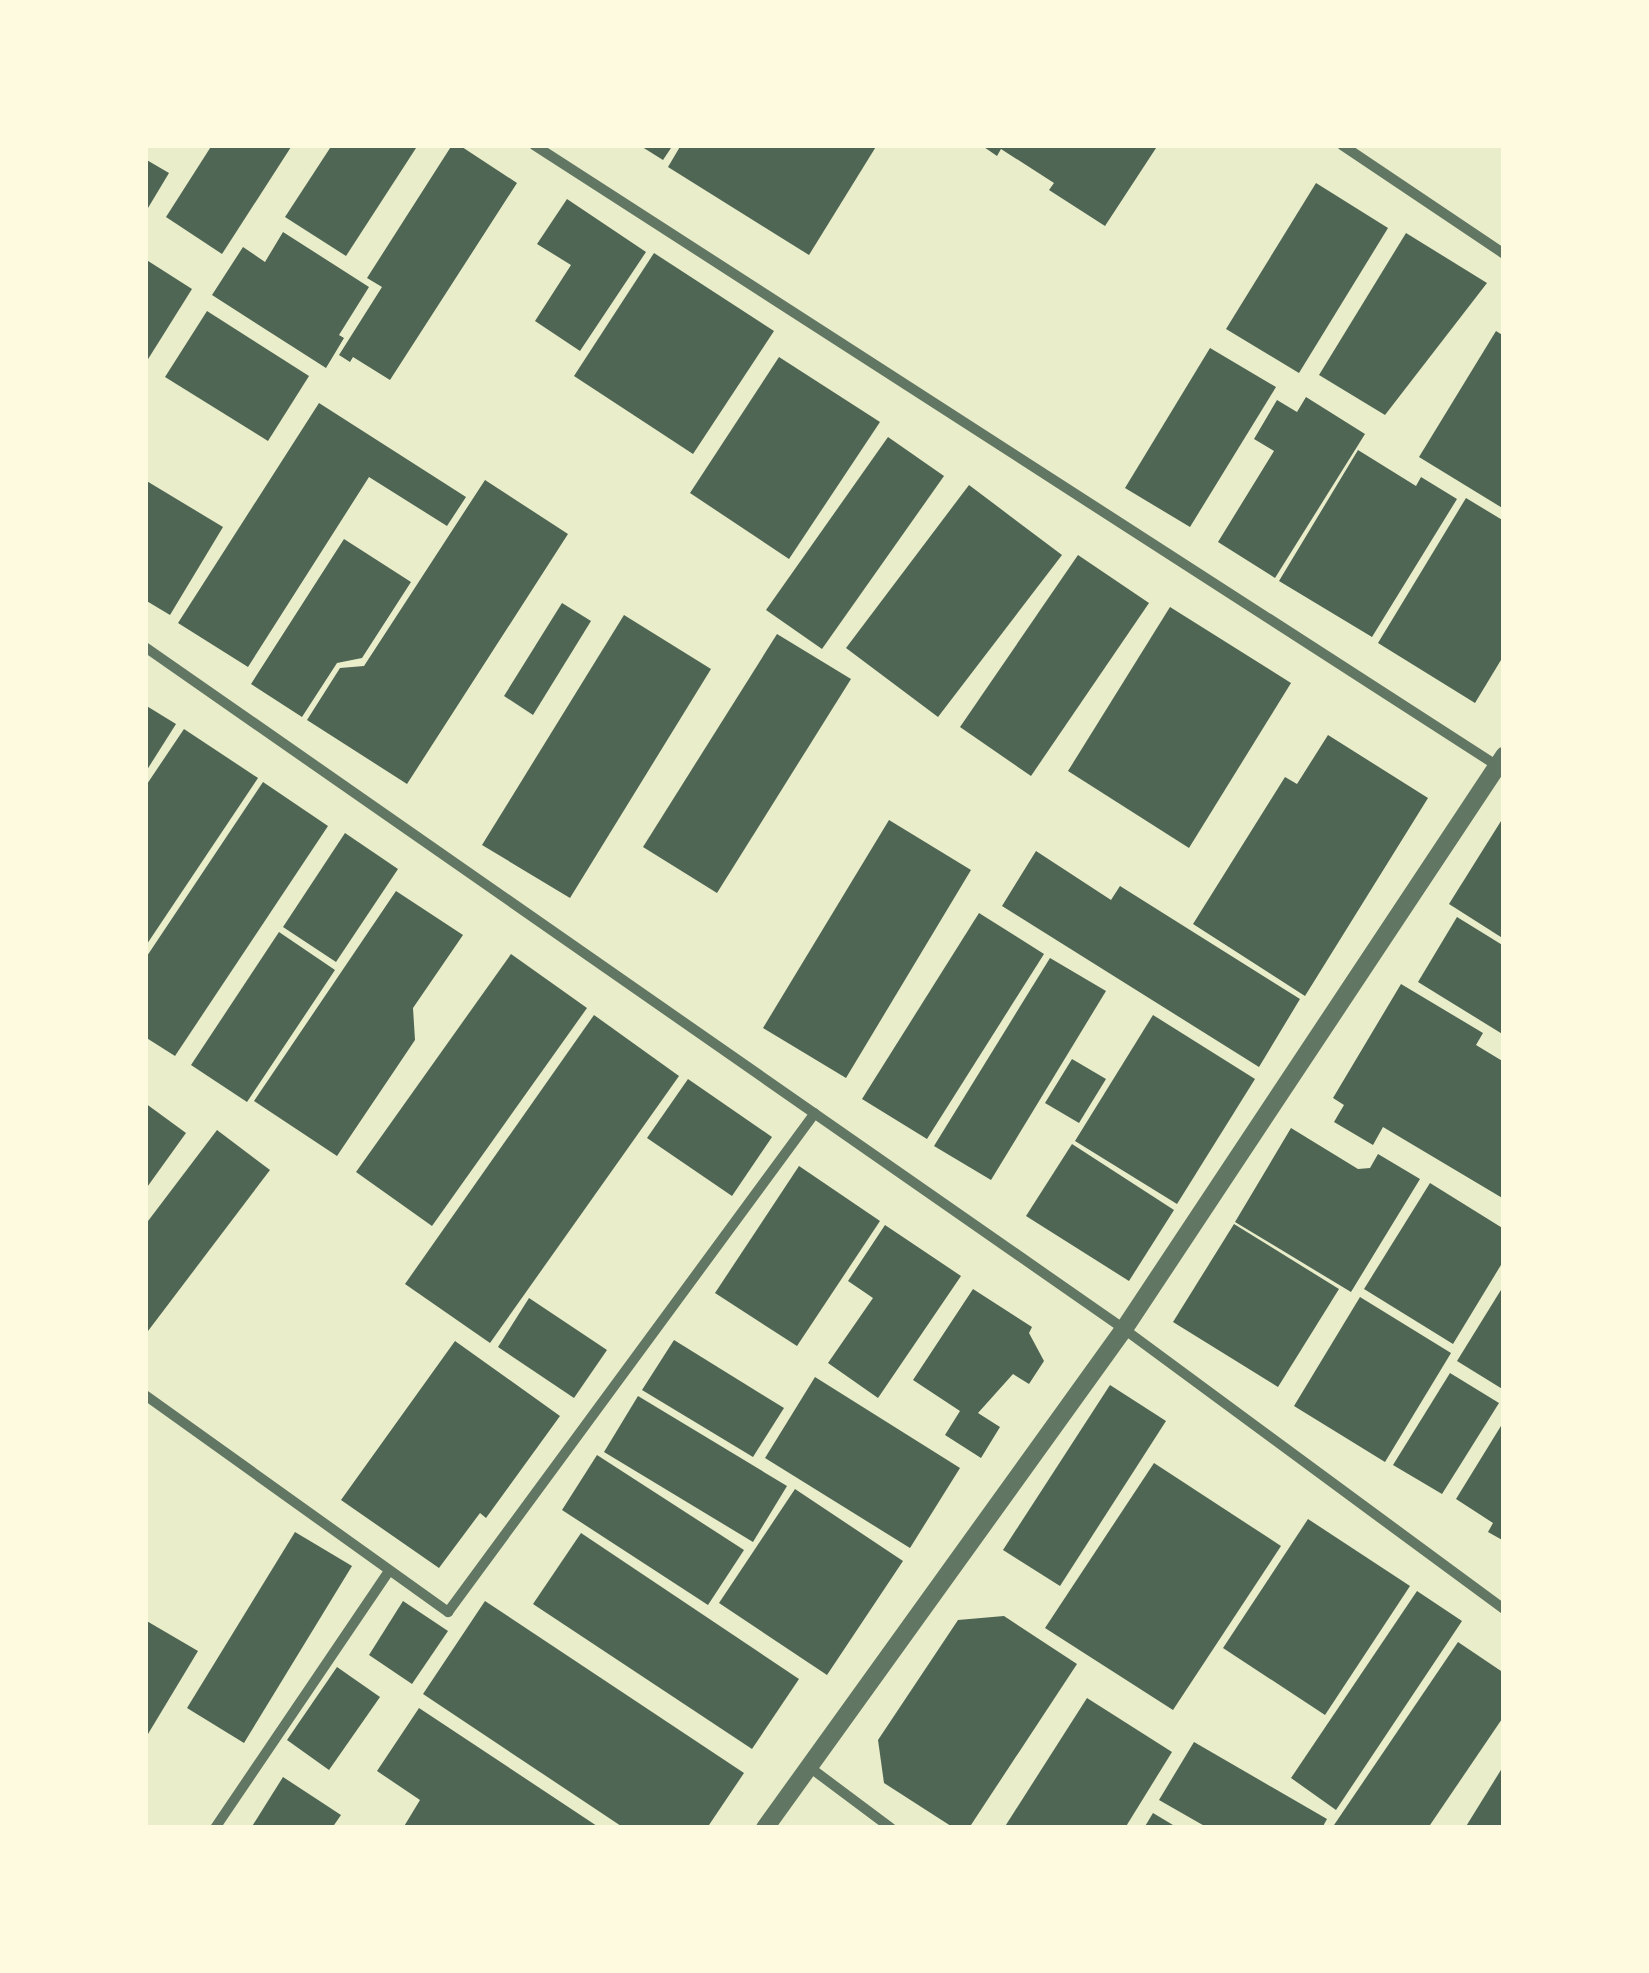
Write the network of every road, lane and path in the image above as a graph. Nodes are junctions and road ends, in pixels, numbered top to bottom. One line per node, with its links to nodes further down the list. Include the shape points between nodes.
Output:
1 (534, 145): 5 (street)
2 (1342, 145): 3 (street)
3 (1504, 254)
4 (145, 646): 6 (street)
5 (1502, 764): 7 (street)
6 (815, 1112): 7 (street); 9 (street, via 448,1612)
7 (1124, 1329): 10 (street); 11 (street)
8 (145, 1396): 9 (street)
9 (388, 1572): 12 (street)
10 (1504, 1610)
11 (806, 1764): 13 (street); 14 (street)
12 (214, 1828)
13 (765, 1828)
14 (891, 1828)

